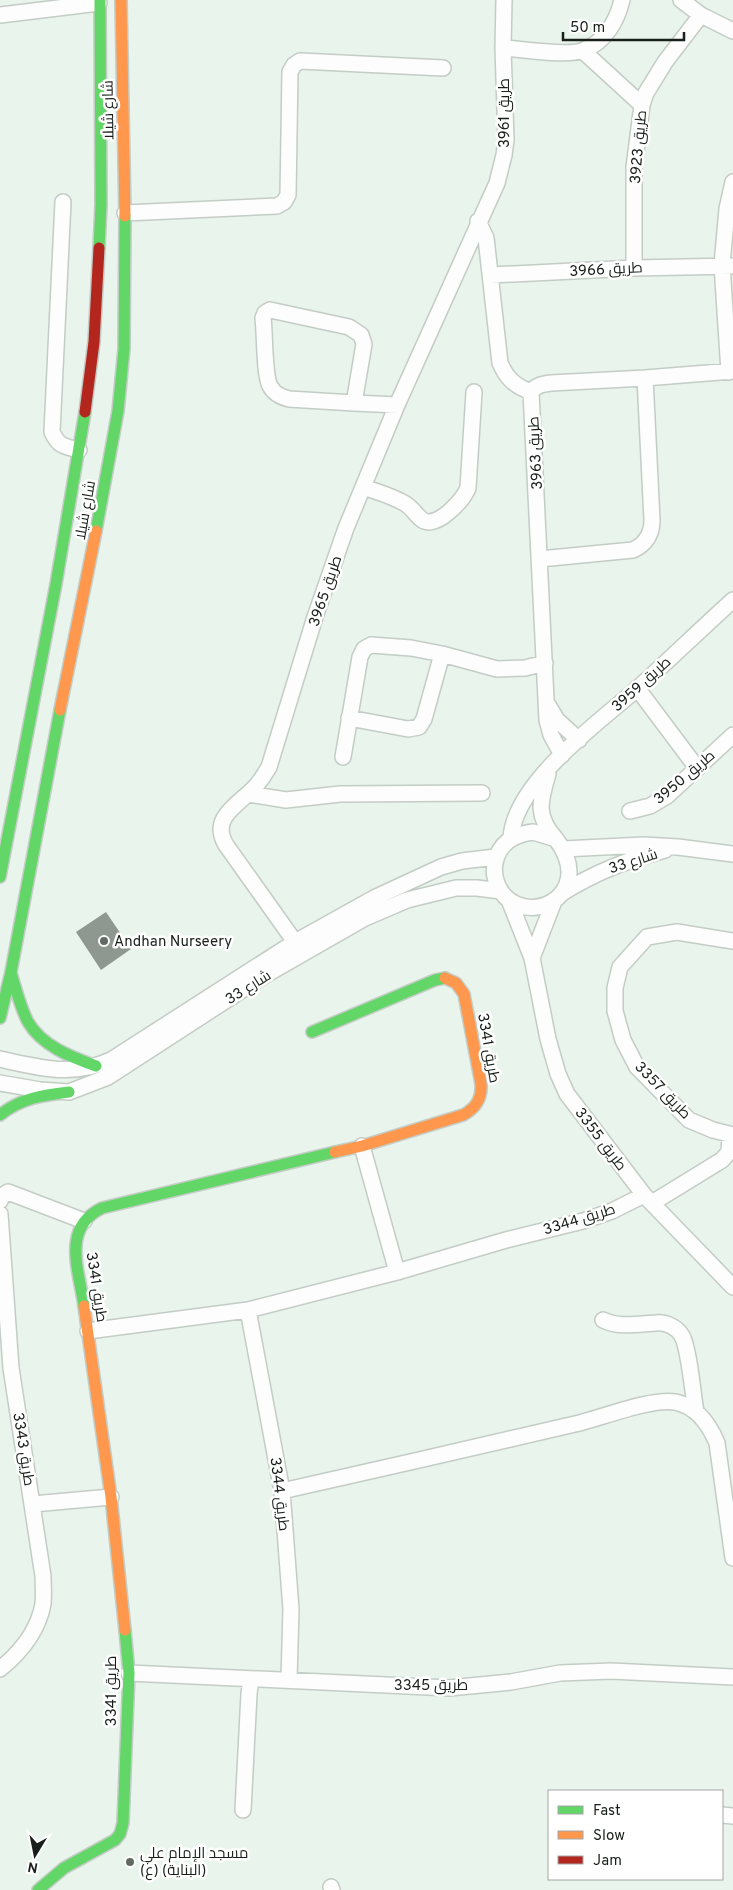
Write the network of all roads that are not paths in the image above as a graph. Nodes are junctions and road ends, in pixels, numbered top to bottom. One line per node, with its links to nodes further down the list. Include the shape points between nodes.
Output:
1 (121, 0): 16 (main road, شارع شيلا)
2 (504, 0): 9 (street, طريق 3961)
3 (622, 0): 10 (street, via 611,30)
4 (681, 0): 7 (street)
5 (100, 2): 6 (street); 27 (main road, شارع شيلا, via 101,205 94,342)
6 (0, 14)
7 (701, 15): 8 (street); 12 (street, طريق 3923, via 665,62 646,92)
8 (733, 31)
9 (503, 48): 10 (street); 17 (street, طريق 3961, via 507,126 504,155 497,183)
10 (583, 51): 12 (street)
11 (443, 68): 16 (street, via 300,61 290,72 288,195 284,202 277,206)
12 (642, 105): 19 (street, طريق 3923, via 634,167)
13 (733, 182): 15 (street)
14 (63, 202): 27 (street, via 52,432 57,442)
15 (730, 210): 18 (street)
16 (125, 213): 56 (main road, شارع شيلا, via 124,349 118,411)
17 (478, 221): 20 (street, via 486,238); 26 (street, طريق 3965)
18 (728, 265): 19 (street, طريق 3966); 21 (street)
19 (634, 268): 20 (street, طريق 3966)
20 (491, 275): 24 (street, via 500,363 513,383)
21 (731, 371): 22 (street)
22 (645, 378): 24 (street, via 551,383 539,385); 29 (street, via 650,535 633,550)
23 (474, 392): 28 (street, via 468,488 457,505 439,519 427,521 406,504)
24 (531, 392): 29 (street, طريق 3963)
25 (354, 403): 25 (street, via 289,399 274,392 267,376 264,318 267,311 358,331 364,344); 26 (street)
26 (397, 405): 28 (street, طريق 3965)
27 (79, 450): 50 (main road, شارع شيلا)
28 (364, 487): 43 (street, طريق 3965, via 321,599 269,767)
29 (540, 559): 32 (street, طريق 3963)
30 (733, 600): 33 (street, طريق 3959)
31 (442, 654): 32 (street, via 497,669); 35 (street, via 419,727 408,729); 35 (street, via 371,645 364,649)
32 (546, 663): 34 (street, طريق 3963)
33 (637, 688): 37 (street, طريق 3959); 41 (street)
34 (547, 704): 37 (street, via 557,720); 38 (street, طريق 3963, via 549,728)
35 (349, 718): 39 (street)
36 (733, 735): 41 (street, طريق 3950)
37 (578, 740): 38 (street, طريق 3959)
38 (562, 755): 40 (street, طريق 3959)
39 (343, 757)
40 (549, 767): 45 (street, طريق 3959, via 517,812); 46 (street, via 540,809 548,830)
41 (697, 768): 44 (street, طريق 3950, via 659,802)
42 (482, 793): 43 (street, via 340,794 286,800)
43 (248, 794): 54 (street, طريق 3965, via 224,818 222,839)
44 (630, 811)
45 (511, 838): 46 (street, via 533,832); 49 (street)
46 (560, 844): 47 (street, شارع 33); 52 (street, via 570,871 568,882)
47 (678, 847): 48 (street, شارع 33); 52 (street, شارع 33, via 624,862 591,876)
48 (733, 854)
49 (496, 857): 51 (street, via 496,880); 54 (street, شارع 33, via 462,860 441,867 374,898)
50 (0, 877)
51 (505, 896): 52 (street, via 531,908 543,906); 55 (street, طريق 3355); 62 (street, شارع 33, via 456,888 406,900 366,918 262,977 108,1077)
52 (558, 897): 55 (street)
53 (733, 941): 64 (street, طريق 3357, via 677,932 647,937 620,968 615,988 615,1011 623,1040 637,1066 689,1120)
54 (295, 942): 60 (street, شارع 33, via 111,1060)
55 (532, 958): 66 (street, طريق 3355, via 548,1039 567,1094)
56 (10, 972): 57 (main road, شارع شيلا); 60 (main road, via 32,1028 60,1051)
57 (0, 1018)
58 (312, 1032): 65 (main road, طريق 3341, via 441,978 453,980 462,988 482,1090 479,1102 463,1116)
59 (0, 1059): 60 (street, شارع 33, via 51,1070)
60 (96, 1066)
61 (0, 1083): 62 (street, شارع 33)
62 (68, 1092): 63 (main road, via 26,1098)
63 (0, 1115)
64 (731, 1135): 66 (street, طريق 3344, via 729,1152 722,1160)
65 (362, 1146): 69 (main road, طريق 3341, via 102,1208); 70 (street)
66 (648, 1199): 70 (street, طريق 3344, via 583,1221); 71 (street, طريق 3355)
67 (0, 1201): 69 (street, via 8,1192)
68 (0, 1214): 78 (street, طريق 3343, via 11,1368)
69 (84, 1221): 74 (main road, طريق 3341, via 78,1230 76,1252)
70 (397, 1272): 72 (street, طريق 3344)
71 (733, 1287)
72 (248, 1310): 74 (street, طريق 3344); 76 (street, طريق 3344)
73 (603, 1320): 75 (street, via 612,1324 664,1323 678,1330 685,1344)
74 (88, 1331): 77 (main road, طريق 3341)
75 (696, 1412): 76 (street, via 674,1402 643,1405); 79 (street, via 712,1431 716,1443)
76 (282, 1491): 84 (street, طريق 3344, via 291,1609)
77 (111, 1497): 78 (street); 81 (main road, طريق 3341)
78 (33, 1504): 80 (street, طريق 3343, via 43,1576 43,1604 34,1631 18,1654)
79 (733, 1558)
80 (0, 1669)
81 (128, 1673): 83 (street, طريق 3345); 86 (main road, طريق 3341, via 123,1824 120,1834 52,1877)
82 (733, 1677): 84 (street, طريق 3345, via 612,1671 449,1688)
83 (251, 1678): 84 (street, طريق 3345); 85 (street)
84 (289, 1680)
85 (242, 1810)
86 (38, 1890)

